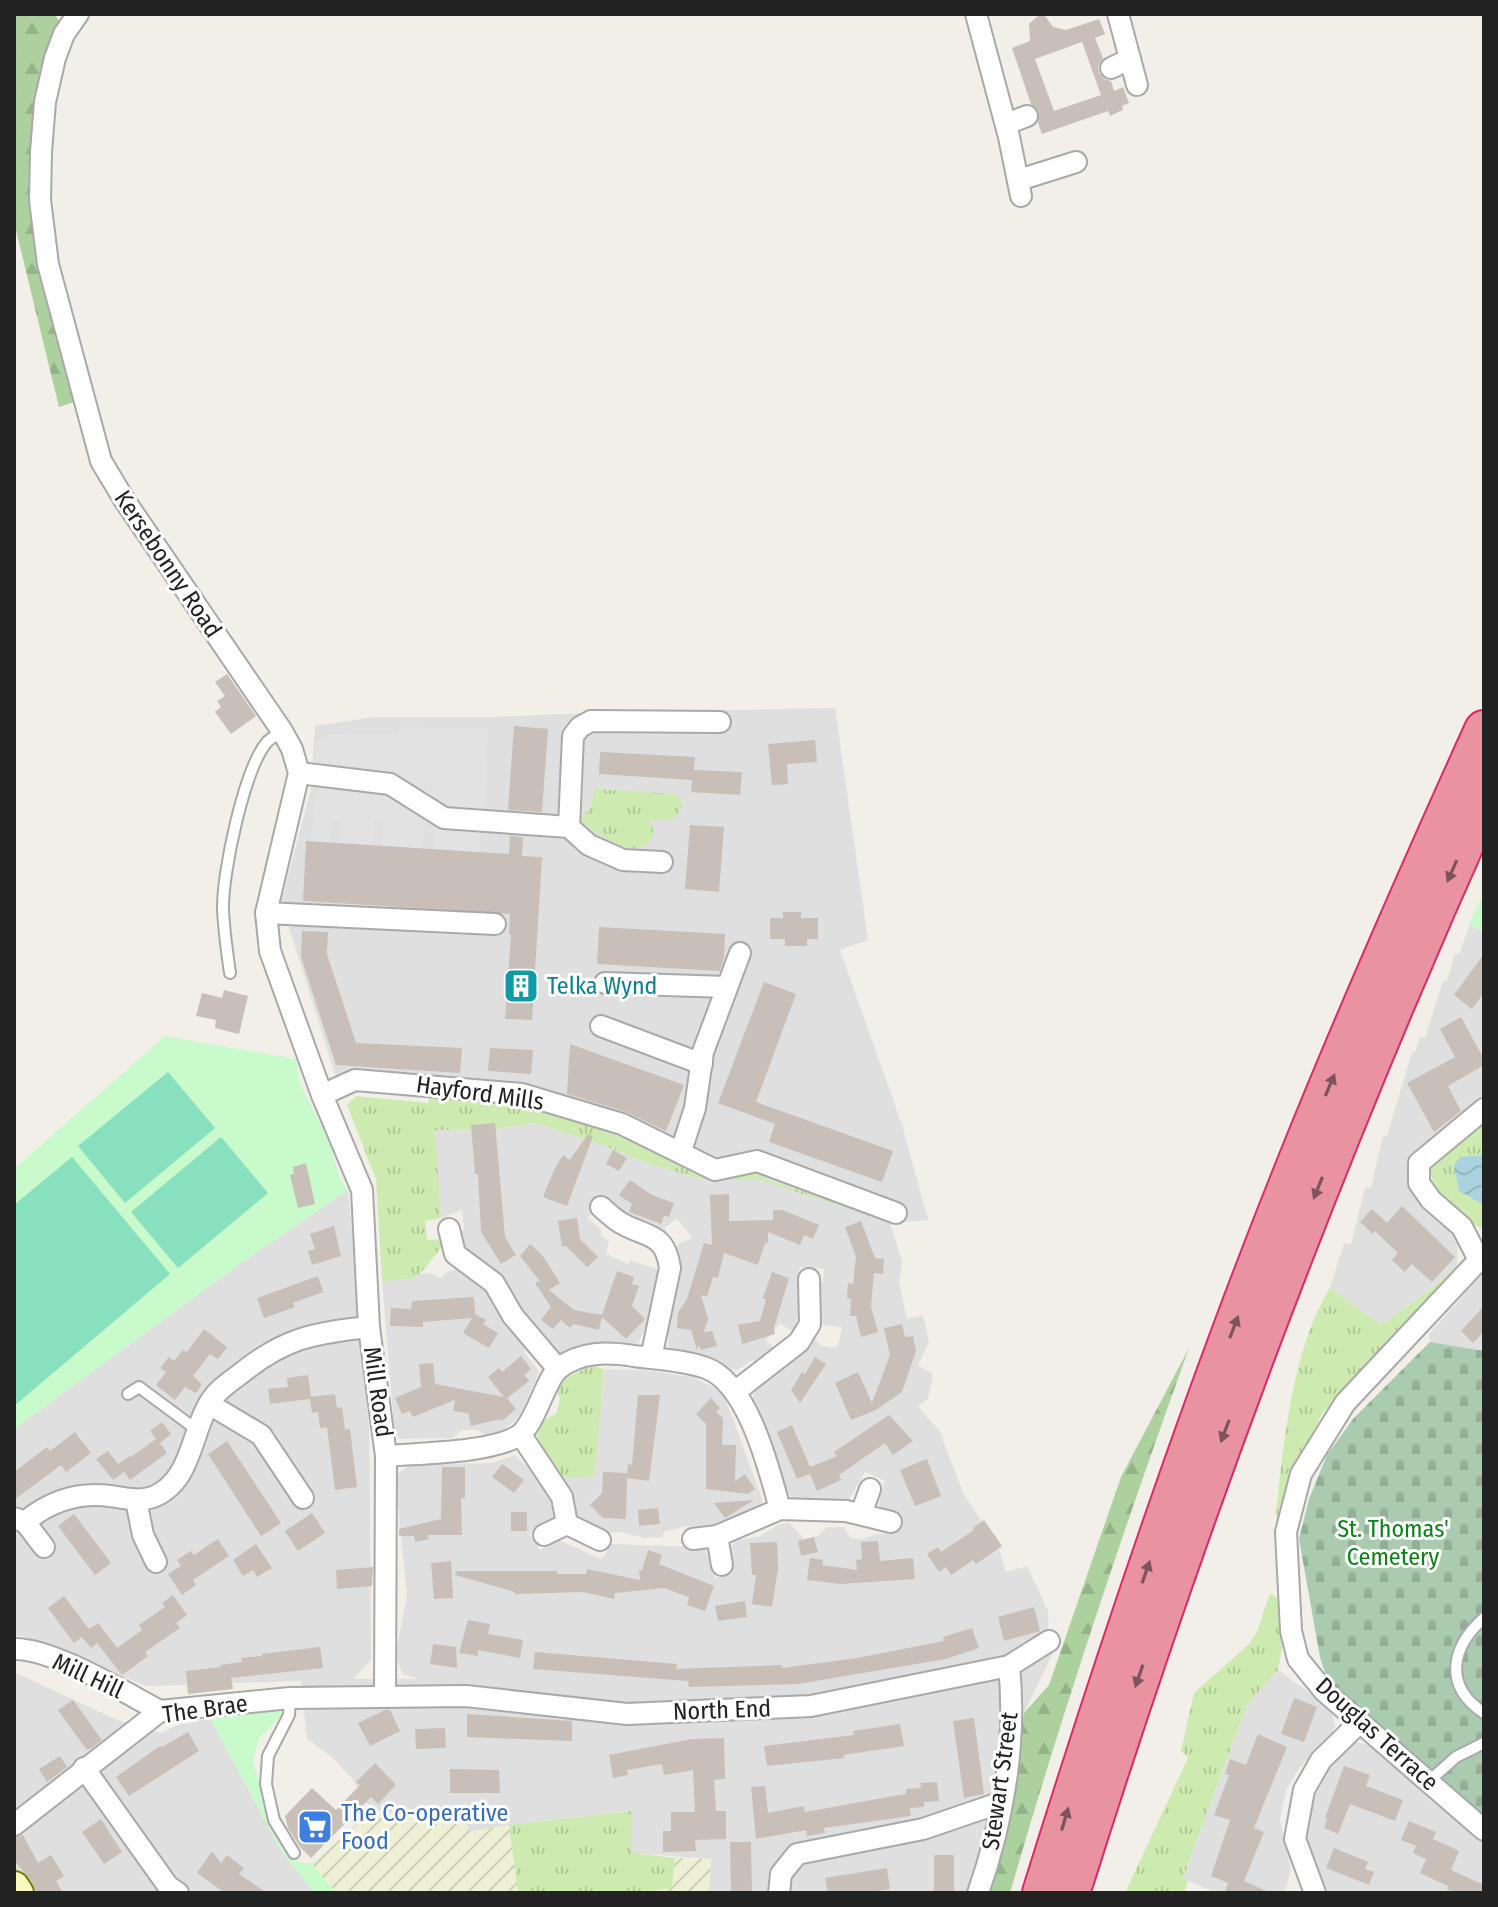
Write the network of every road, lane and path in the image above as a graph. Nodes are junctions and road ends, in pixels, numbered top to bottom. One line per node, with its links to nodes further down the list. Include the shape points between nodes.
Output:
1 (78, 14): 12 (street, Kersebonny Road, via 60,46 45,102 40,200 48,264 101,461)
2 (976, 14): 8 (street, via 1002,75)
3 (1118, 14): 4 (street)
4 (1130, 59): 5 (street); 6 (street)
5 (1111, 68)
6 (1137, 85)
7 (1027, 116): 8 (street)
8 (1006, 124): 9 (street, via 1020,188)
9 (1076, 162)
10 (720, 722): 15 (street, via 591,721 580,727 573,736)
11 (1484, 730): 79 (highway, one-way to 11, via 1192,1438 1291,1179)
12 (282, 731): 13 (street, Kersebonny Road); 20 (lane, via 256,762 240,812 223,908)
13 (299, 773): 15 (street, via 390,784 444,818); 17 (street)
14 (1484, 800): 80 (highway, one-way to 80, via 1323,1174 1219,1445)
15 (569, 827): 16 (street, via 589,845 623,860)
16 (663, 858)
17 (266, 913): 18 (street); 25 (street, via 270,951)
18 (495, 924)
19 (740, 953): 22 (street)
20 (230, 973)
21 (605, 983): 22 (street)
22 (727, 987): 24 (street)
23 (601, 1026): 24 (street)
24 (702, 1064): 27 (street)
25 (322, 1095): 27 (street, Hayford Mills, via 355,1080 522,1094 622,1124); 33 (street, Mill Road, via 362,1190)
26 (1484, 1109): 31 (street, Douglas Terrace, via 1419,1163 1419,1183 1462,1227)
27 (681, 1151): 29 (street, Hayford Mills, via 715,1170 757,1161)
28 (601, 1207): 34 (street, via 662,1243 668,1255 670,1268)
29 (896, 1213)
30 (449, 1229): 35 (street, via 447,1260 494,1283 513,1316)
31 (1481, 1257): 65 (street, Douglas Terrace, via 1345,1403 1301,1474 1286,1532 1291,1631 1298,1659)
32 (809, 1279): 36 (street, via 810,1324 799,1342)
33 (369, 1327): 38 (street, via 279,1346 216,1393); 41 (street, Mill Road)
34 (651, 1358): 35 (street, via 598,1353); 36 (street, via 706,1368)
35 (558, 1369): 40 (street)
36 (736, 1391): 45 (street)
37 (128, 1394): 39 (lane, via 139,1387)
38 (209, 1404): 39 (street); 43 (street, via 261,1435)
39 (198, 1430): 44 (street, via 179,1475 152,1497)
40 (521, 1435): 41 (street, via 494,1445); 49 (street, via 562,1497)
41 (386, 1456): 61 (street, Mill Road)
42 (870, 1489): 46 (street)
43 (303, 1498)
44 (136, 1500): 47 (street, via 77,1497 56,1501); 55 (street, via 143,1535)
45 (780, 1509): 46 (street); 51 (street)
46 (861, 1514): 48 (street)
47 (20, 1520): 54 (street)
48 (891, 1522)
49 (567, 1524): 50 (street); 53 (street)
50 (544, 1535)
51 (717, 1536): 52 (street); 56 (street)
52 (693, 1539)
53 (600, 1540)
54 (44, 1547)
55 (156, 1562)
56 (722, 1565)
57 (1484, 1618): 64 (lane, via 1466,1637 1455,1661 1458,1684)
58 (1049, 1641): 60 (street, North End)
59 (14, 1649): 63 (street, Mill Hill, via 59,1661)
60 (1009, 1666): 61 (street, North End, via 811,1706 627,1714 466,1696); 69 (street, Stewart Street, via 1012,1696)
61 (385, 1697): 62 (street, The Brae)
62 (290, 1698): 63 (street, The Brae); 72 (lane, via 289,1715 268,1756 266,1784 274,1820)
63 (160, 1711): 67 (street, The Brae)
64 (1484, 1713)
65 (1360, 1722): 68 (street, Douglas Terrace); 74 (street, via 1321,1760 1304,1790 1295,1839)
66 (1483, 1741): 68 (lane)
67 (84, 1768): 70 (street, The Brae); 76 (street)
68 (1429, 1781): 71 (street, Douglas Terrace)
69 (1002, 1802): 77 (street, via 923,1829 797,1854 781,1874); 78 (street, Stewart Street)
70 (14, 1825)
71 (1484, 1830)
72 (294, 1853)
73 (14, 1887): 75 (street)
74 (1309, 1890)
75 (18, 1893)
76 (178, 1893)
77 (779, 1893)
78 (978, 1893)
79 (1042, 1893)
80 (1070, 1893)

